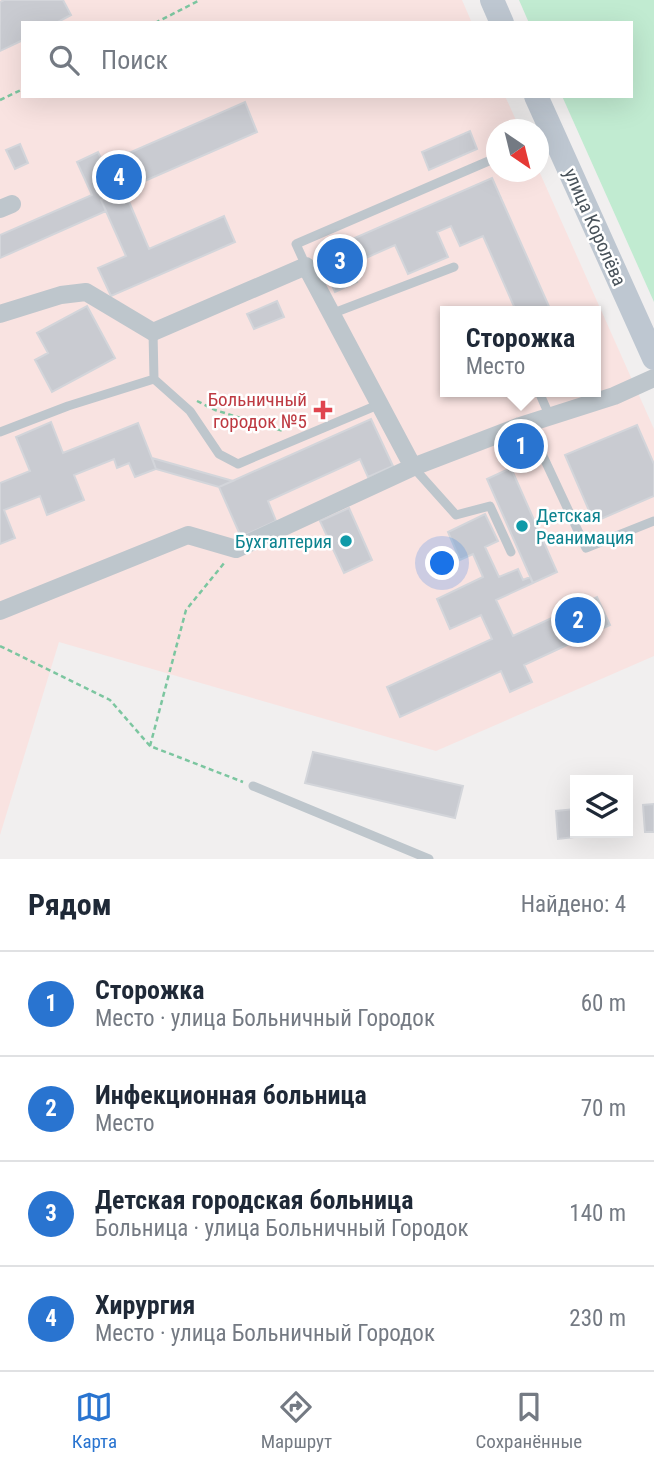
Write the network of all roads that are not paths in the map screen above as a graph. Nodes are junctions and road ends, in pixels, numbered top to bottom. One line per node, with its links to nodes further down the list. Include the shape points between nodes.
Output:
1 (492, 0): 2 (street)
2 (501, 21)
3 (537, 98): 10 (street, улица Королёва)
4 (486, 162): 5 (lane, via 296,244)
5 (306, 265): 8 (street); 9 (street)
6 (454, 267): 8 (lane)
7 (0, 314): 9 (street, via 86,292)
8 (331, 314): 14 (street)
9 (153, 332): 12 (lane)
10 (654, 358)
11 (654, 378): 15 (street)
12 (154, 379): 14 (lane, via 190,411 219,454 238,464); 17 (lane)
13 (541, 397): 15 (lane)
14 (380, 404): 18 (street)
15 (550, 416): 16 (street)
16 (528, 424): 18 (street); 19 (lane, via 586,548)
17 (0, 432)
18 (413, 467): 20 (lane, via 456,515 490,506); 21 (street, via 236,549 188,535)
19 (654, 521)
20 (511, 552)
21 (0, 611)
22 (253, 786): 23 (lane)
23 (429, 859)

